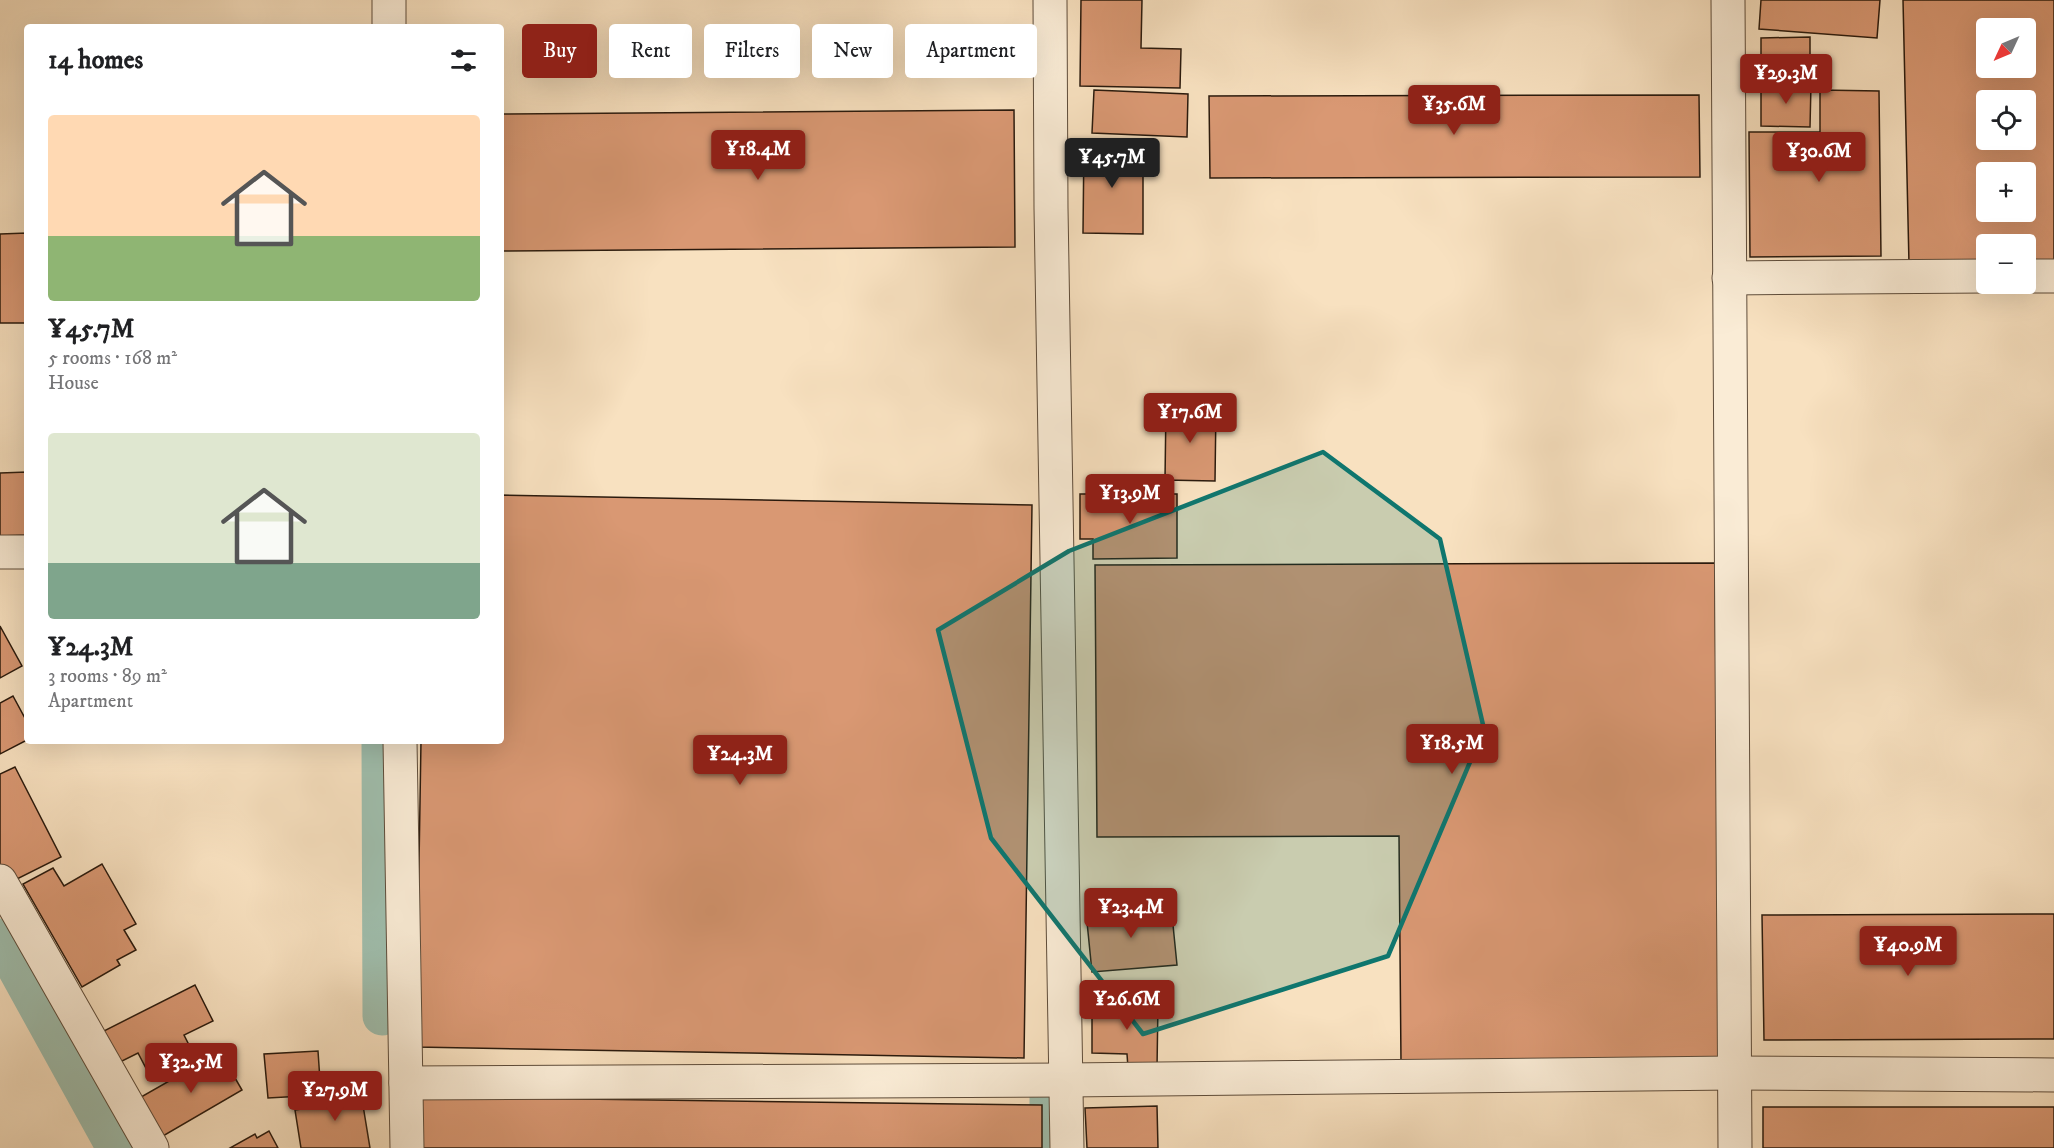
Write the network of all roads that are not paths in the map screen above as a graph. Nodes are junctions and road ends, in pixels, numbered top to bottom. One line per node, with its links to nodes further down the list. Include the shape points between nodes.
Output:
1 (389, 0): 4 (street)
2 (1050, 0): 15 (street, via 1050,208)
3 (1728, 0): 8 (street)
4 (389, 24)
5 (1976, 276): 8 (street)
6 (2036, 276): 7 (street)
7 (2054, 276)
8 (1729, 278): 13 (street)
9 (0, 552): 10 (street)
10 (24, 552)
11 (400, 744): 16 (street)
12 (0, 881): 17 (street)
13 (1734, 1073): 14 (street); 15 (street); 20 (street)
14 (2054, 1076)
15 (1067, 1080): 16 (street); 19 (street)
16 (406, 1083): 18 (street)
17 (152, 1148)
18 (407, 1148)
19 (1067, 1148)
20 (1735, 1148)

